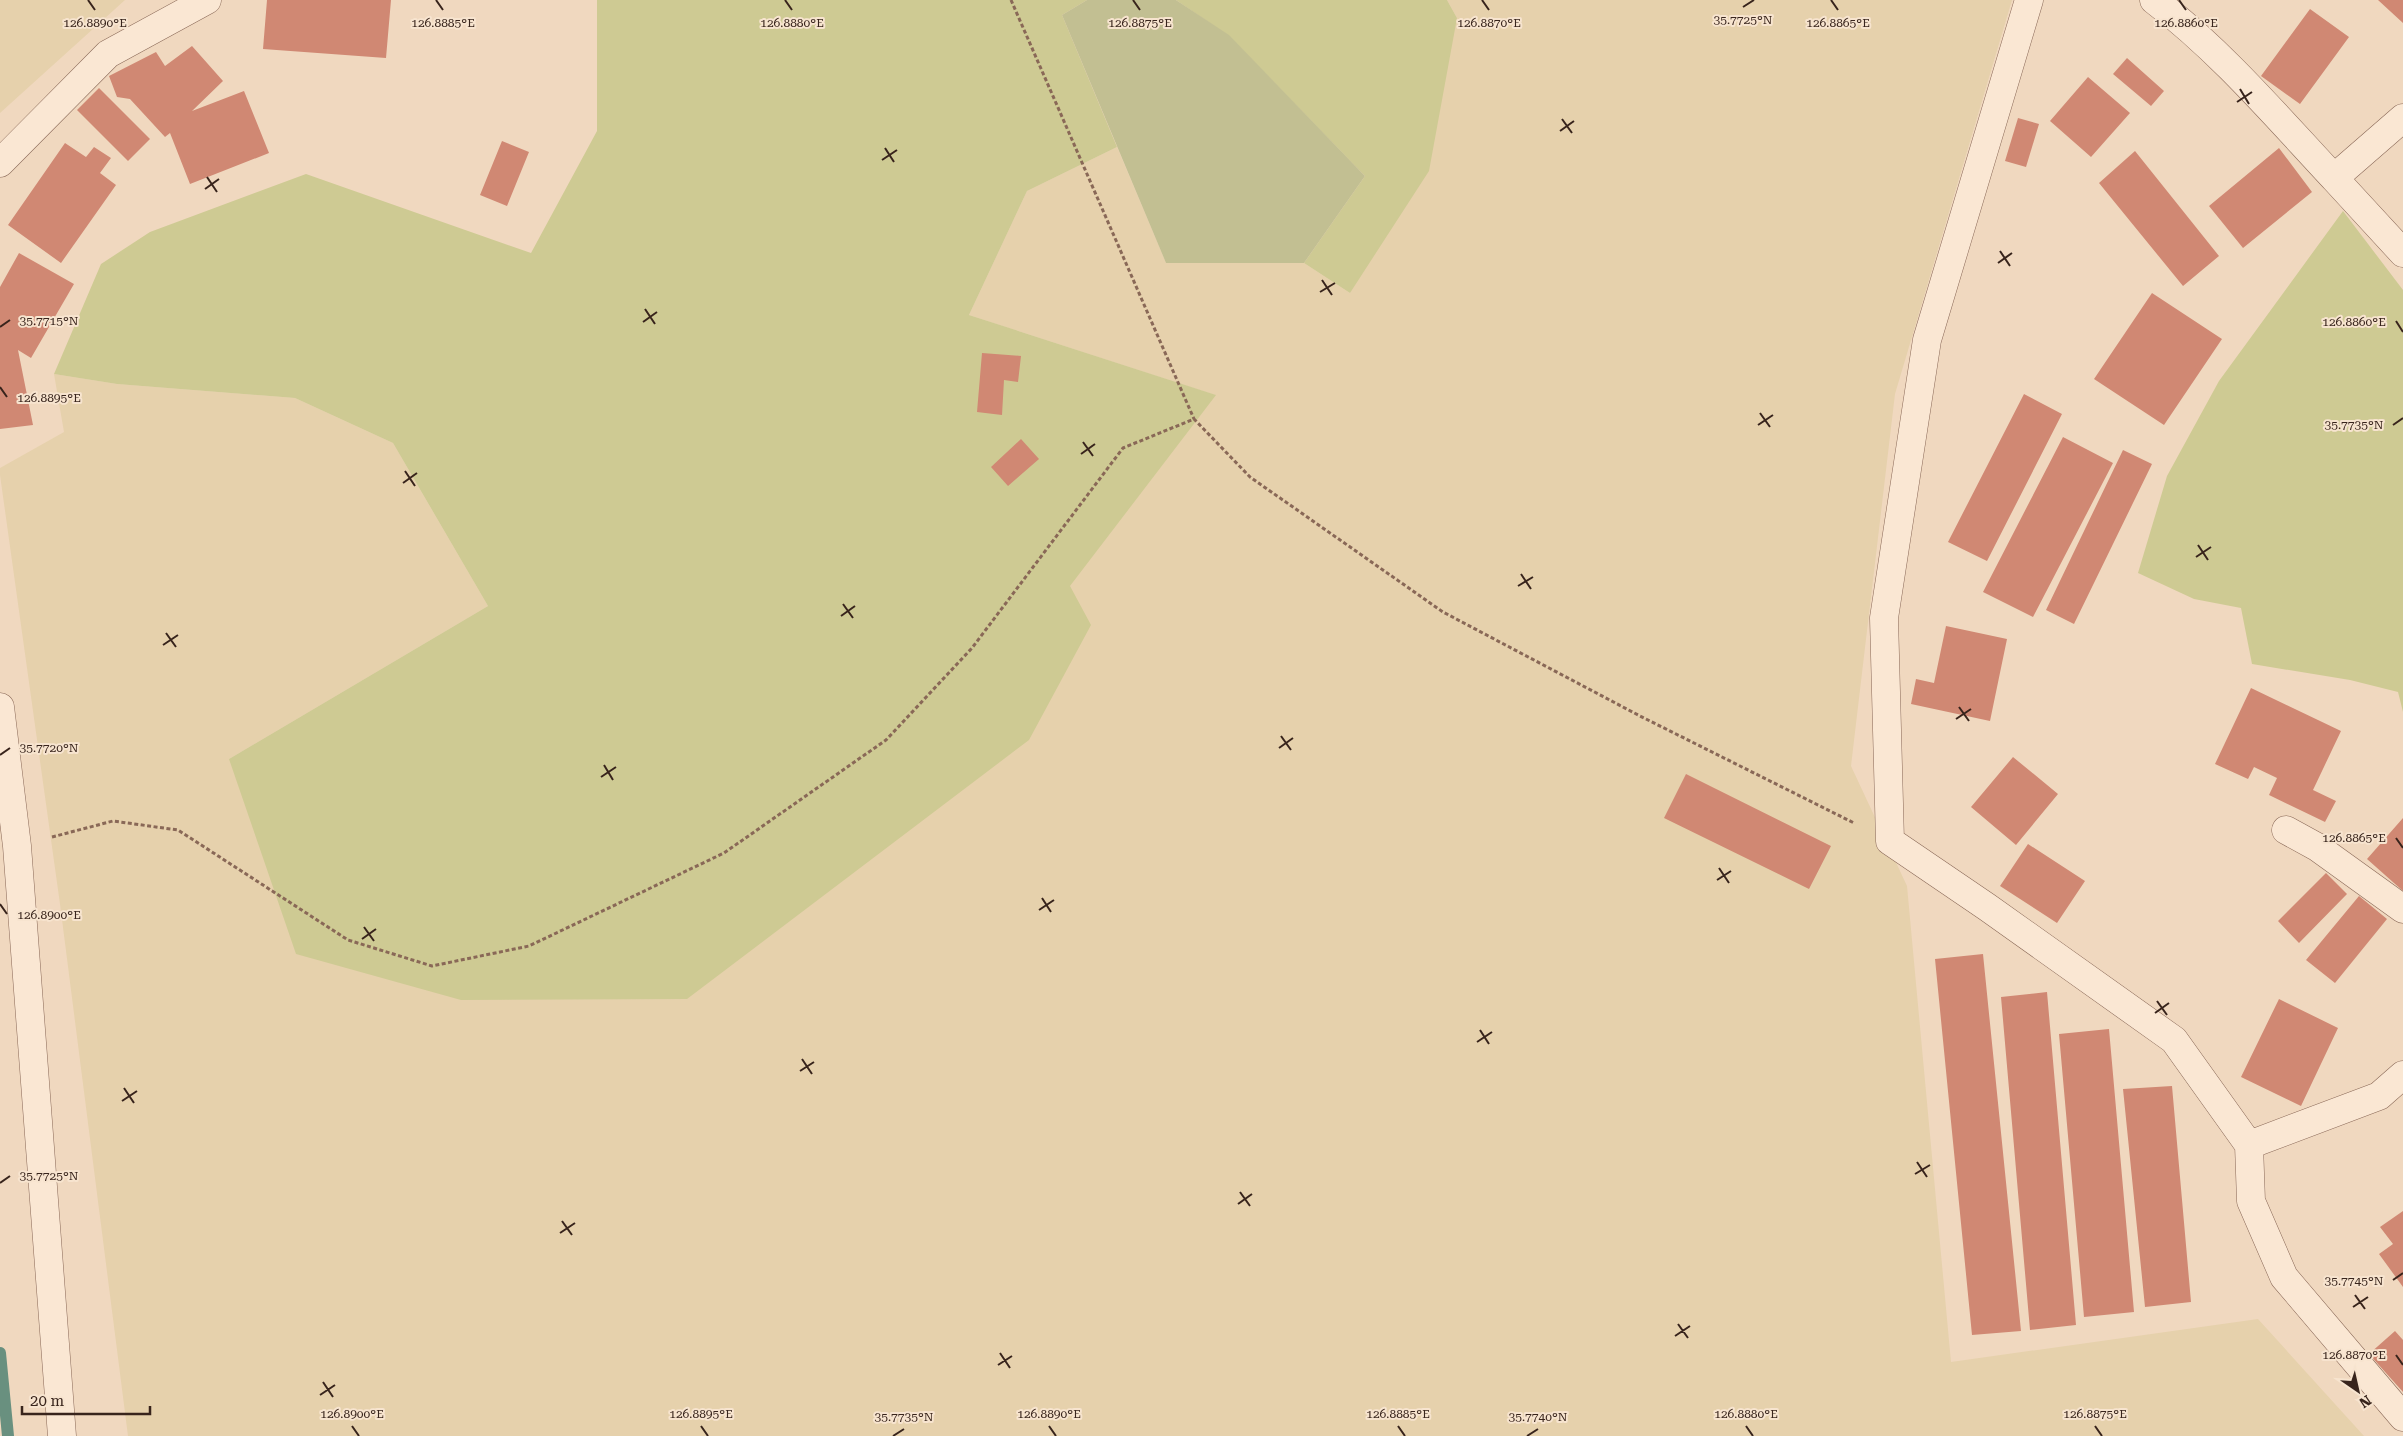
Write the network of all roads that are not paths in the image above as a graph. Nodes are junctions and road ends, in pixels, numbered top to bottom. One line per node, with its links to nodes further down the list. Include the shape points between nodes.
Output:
1 (208, 0): 5 (street, via 108,54)
2 (2030, 0): 12 (street, via 1927,340 1884,618 1890,842 2174,1040)
3 (2154, 0): 6 (street, via 2186,24)
4 (2403, 118): 6 (street)
5 (0, 163)
6 (2334, 178): 7 (street)
7 (2403, 252)
8 (0, 707): 14 (street, via 17,846)
9 (2286, 830): 10 (street, via 2317,847)
10 (2403, 909)
11 (2403, 1075): 12 (street, via 2379,1096)
12 (2250, 1145): 13 (street, via 2251,1201 2284,1278)
13 (2403, 1417)
14 (62, 1436)

